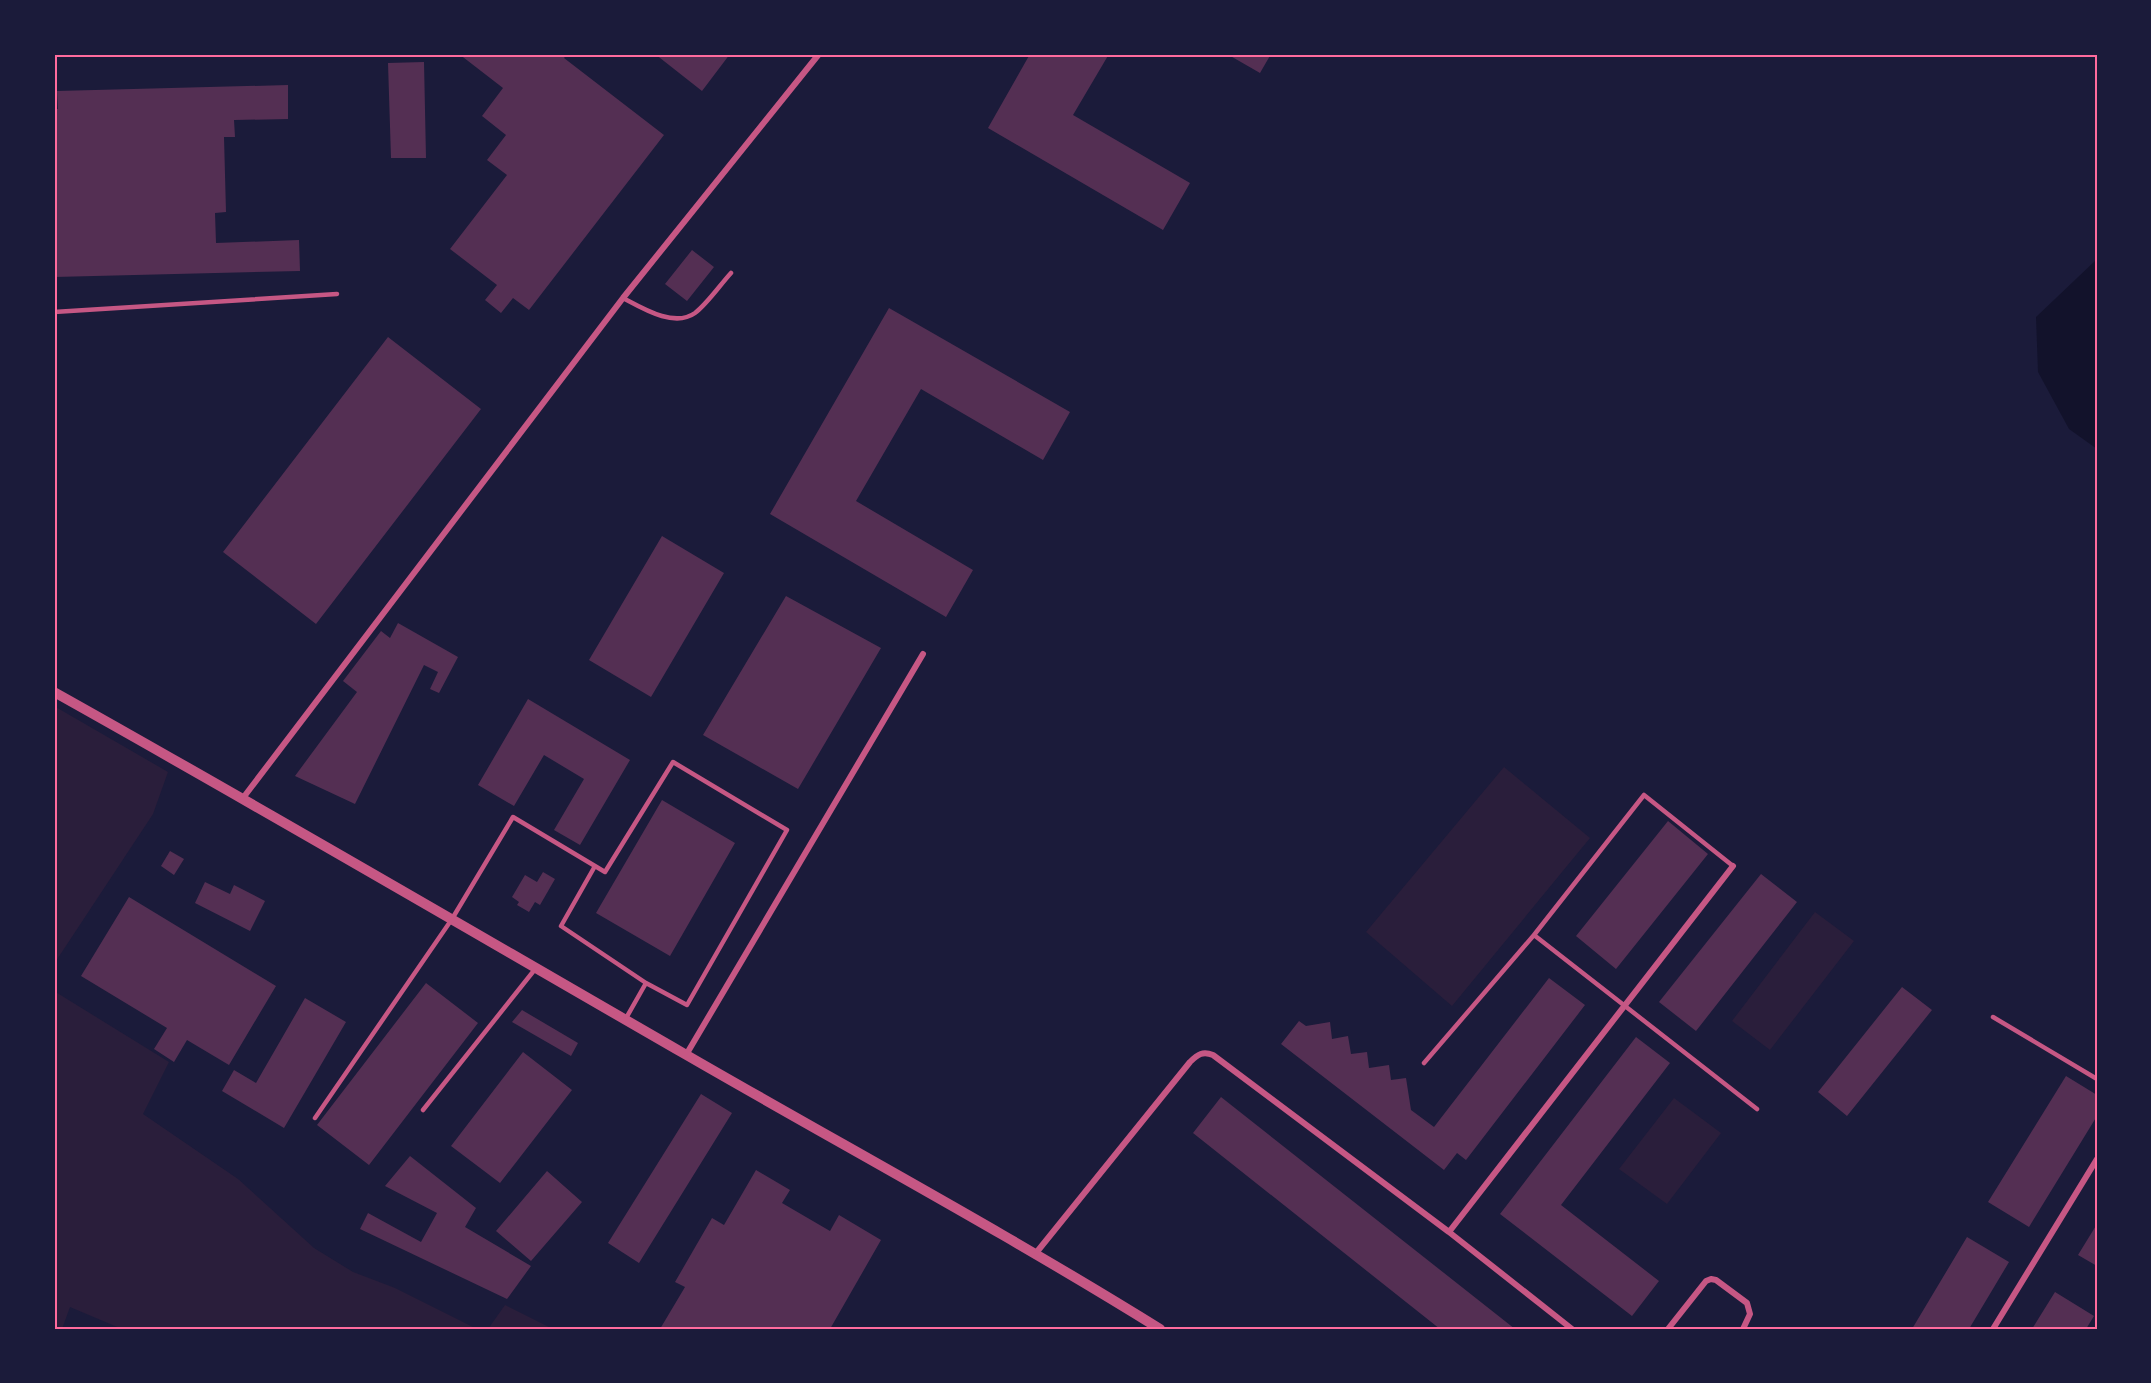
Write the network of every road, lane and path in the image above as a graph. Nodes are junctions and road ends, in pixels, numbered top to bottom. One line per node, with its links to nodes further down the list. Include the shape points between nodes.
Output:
1 (819, 54): 4 (street)
2 (730, 273): 4 (lane, via 694,314 676,318 652,313)
3 (337, 294): 5 (lane)
4 (623, 298): 8 (street)
5 (54, 312)
6 (923, 654): 18 (street)
7 (54, 692): 8 (street)
8 (243, 798): 11 (street)
9 (595, 866): 11 (lane, via 513,817); 14 (lane, via 561,926); 14 (lane, via 605,872 674,762 788,830 687,1005)
10 (1733, 866): 12 (lane, via 1644,795); 15 (street)
11 (452, 919): 13 (street); 23 (lane)
12 (1534, 935): 15 (lane); 19 (lane)
13 (536, 968): 17 (street); 22 (lane)
14 (646, 983): 17 (lane)
15 (1624, 1005): 21 (lane); 25 (street)
16 (1993, 1017): 20 (lane)
17 (625, 1020): 18 (street)
18 (686, 1055): 26 (street)
19 (1424, 1063)
20 (2097, 1079)
21 (1757, 1109)
22 (423, 1110)
23 (315, 1118)
24 (2097, 1159): 31 (street)
25 (1449, 1232): 26 (street, via 1206,1052 1190,1062); 28 (street)
26 (1036, 1253): 27 (street)
27 (1160, 1329)
28 (1572, 1329)
29 (1668, 1329): 30 (street, via 1711,1279 1747,1303 1750,1314)
30 (1743, 1329)
31 (1993, 1329)

